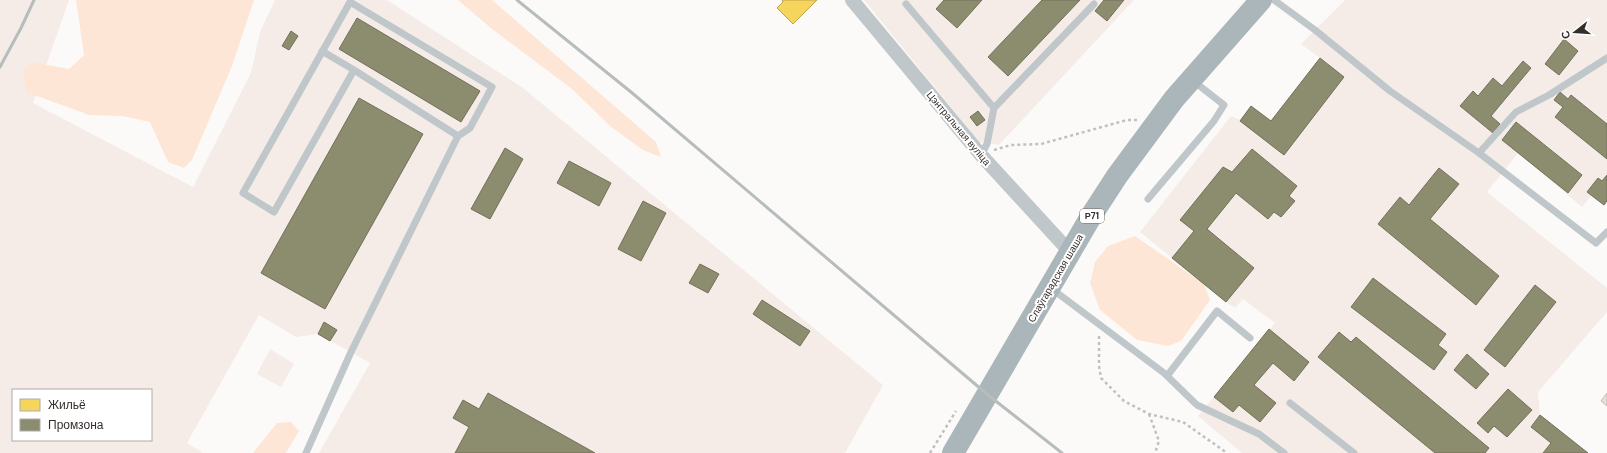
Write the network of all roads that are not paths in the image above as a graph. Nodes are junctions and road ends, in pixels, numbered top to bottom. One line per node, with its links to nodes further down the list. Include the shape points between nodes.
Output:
1 (852, 0): 13 (street, Цэнтральная вуліца)
2 (1261, 0): 9 (main road, Слаўгарадская шаша / Р71)
3 (1274, 0): 12 (lane, via 1390,91)
4 (906, 4): 10 (lane)
5 (1094, 4): 10 (lane)
6 (322, 51): 8 (lane); 8 (lane, via 243,193 274,212); 11 (lane, via 350,2 492,87 470,128)
7 (1607, 58): 12 (lane, via 1549,95 1516,112)
8 (354, 70): 11 (lane)
9 (1190, 79): 14 (lane, via 1224,105 1214,121); 16 (main road, Слаўгарадская шаша / Р71, via 1117,176)
10 (994, 108): 13 (lane, via 987,144)
11 (458, 136): 21 (lane, via 351,352)
12 (1479, 153): 15 (lane, via 1596,242)
13 (980, 155): 16 (street, Цэнтральная вуліца)
14 (1148, 199)
15 (1607, 232)
16 (1070, 252): 17 (main road, Слаўгарадская шаша / Р71)
17 (1050, 288): 19 (lane); 22 (main road, Слаўгарадская шаша / Р71)
18 (1250, 338): 19 (lane, via 1217,311)
19 (1167, 376): 23 (lane, via 1197,405 1258,434)
20 (1290, 403): 24 (lane)
21 (306, 453)
22 (953, 453)
23 (1284, 453)
24 (1354, 453)

